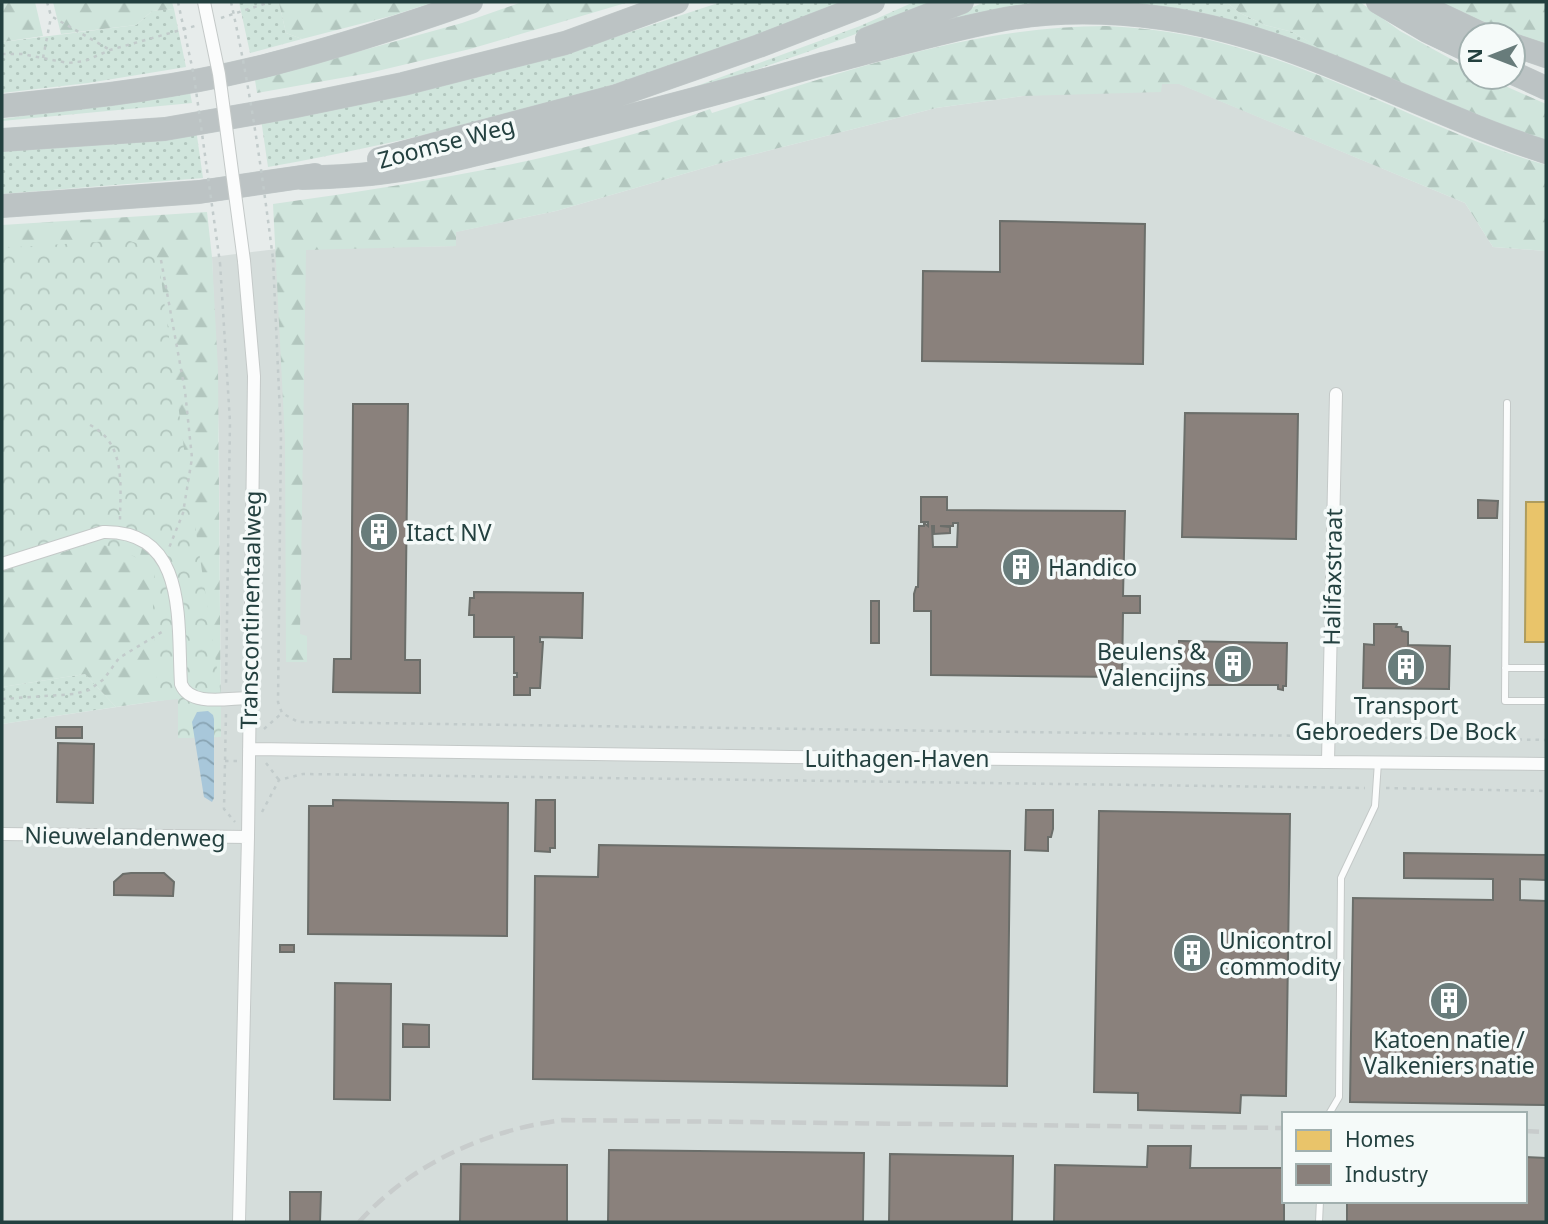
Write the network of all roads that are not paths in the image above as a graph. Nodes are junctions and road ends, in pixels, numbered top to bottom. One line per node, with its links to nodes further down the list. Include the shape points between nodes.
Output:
1 (204, 2): 25 (street, Transcontinentaalweg, bridge, via 219,74 254,376)
2 (471, 2): 15 (highway, via 384,33 270,65 155,87)
3 (677, 2): 16 (highway, via 565,43 303,105 165,129)
4 (873, 2): 18 (highway, Zoomse Weg, via 616,96)
5 (962, 2): 13 (highway)
6 (1378, 2): 9 (highway)
7 (1414, 2): 8 (highway)
8 (1457, 22)
9 (1457, 45)
10 (1527, 50): 11 (highway)
11 (1546, 56)
12 (1527, 79): 14 (highway)
13 (753, 83): 17 (highway, via 997,20 1121,14 1186,22 1255,38 1470,126); 18 (highway, via 448,160 389,172)
14 (1546, 88)
15 (2, 106)
16 (2, 140)
17 (1546, 152)
18 (302, 178): 19 (highway, Zoomse Weg)
19 (2, 206)
20 (1336, 394): 28 (street, Halifaxstraat)
21 (1507, 402): 23 (lane)
22 (2, 564): 25 (street, via 103,532 120,532 152,545 165,561 174,590 183,691 198,698)
23 (1505, 668): 24 (lane); 26 (lane, via 1505,701)
24 (1546, 668)
25 (248, 698): 27 (street, Transcontinentaalweg)
26 (1546, 701)
27 (248, 749): 28 (street, Luithagen-Haven); 32 (street, Transcontinentaalweg)
28 (1328, 761): 29 (street, Luithagen-Haven)
29 (1378, 762): 30 (street, Luithagen-Haven); 33 (lane, via 1375,806 1342,878 1339,1097)
30 (1546, 764)
31 (2, 834): 32 (street, Nieuwelandenweg)
32 (248, 837): 35 (street, Transcontinentaalweg)
33 (1330, 1112)
34 (1320, 1203): 36 (lane)
35 (239, 1222)
36 (1319, 1222)

